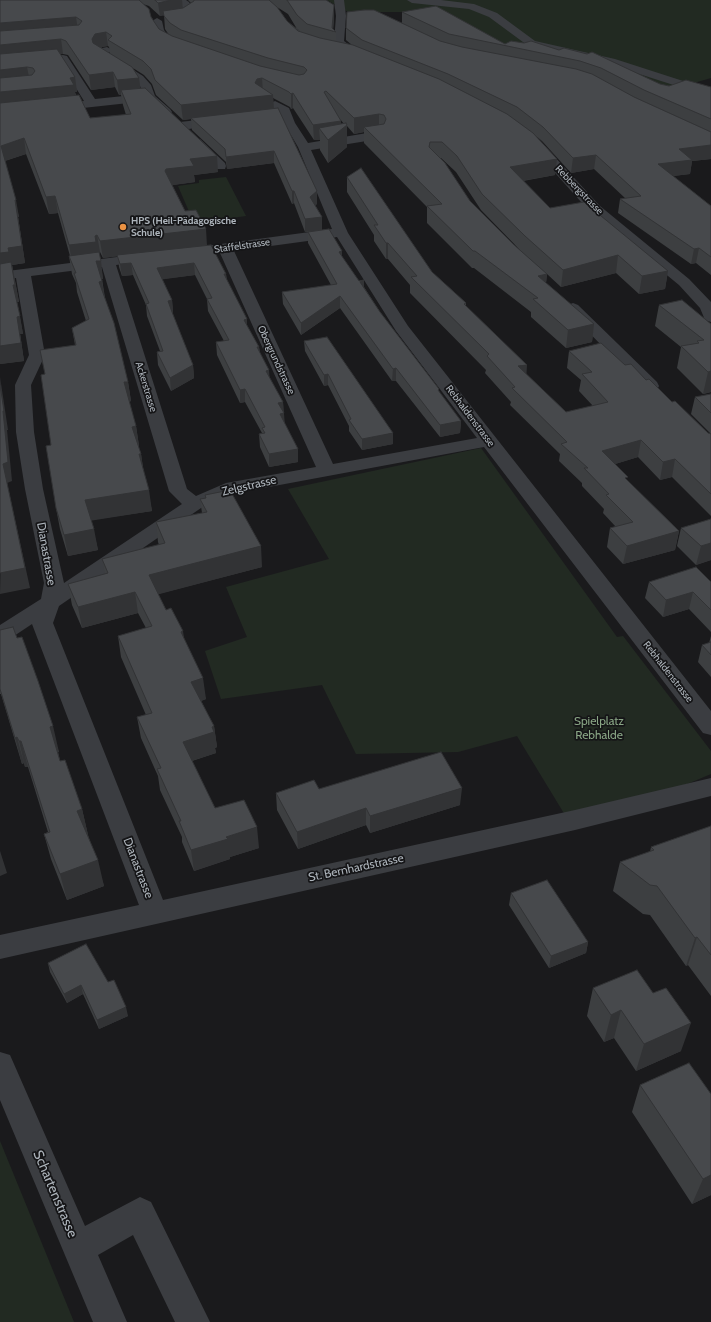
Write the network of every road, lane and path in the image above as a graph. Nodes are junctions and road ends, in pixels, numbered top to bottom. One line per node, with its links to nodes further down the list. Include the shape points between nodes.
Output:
1 (179, 0): 8 (street, via 190,9 189,14 180,18 154,18 166,40)
2 (339, 0): 4 (street)
3 (412, 0): 12 (street, via 471,6 493,15 531,43 611,61)
4 (341, 16): 5 (street); 9 (street, via 339,42)
5 (354, 16)
6 (107, 50): 13 (street, via 100,54 139,78)
7 (331, 51): 9 (street)
8 (190, 52)
9 (357, 56): 11 (street)
10 (0, 64): 15 (street, via 63,58)
11 (378, 64)
12 (711, 94)
13 (150, 96): 15 (street); 18 (street)
14 (263, 97): 17 (street)
15 (92, 104): 16 (street)
16 (0, 113)
17 (286, 114): 18 (street); 21 (street, Rebhaldenstrasse)
18 (180, 126): 22 (street)
19 (379, 135): 21 (street)
20 (528, 138): 29 (street, Rebbergstrasse, via 595,209 684,282 707,307)
21 (304, 147): 23 (street, Rebhaldenstrasse)
22 (220, 166)
23 (341, 233): 24 (street, Staffelstrasse); 31 (street, Rebhaldenstrasse, via 402,328)
24 (226, 249): 25 (street, Staffelstrasse); 32 (street, Obergrundstrasse)
25 (108, 262): 26 (street, Staffelstrasse); 33 (street, Ackerstrasse, via 178,491)
26 (23, 273): 27 (street, Staffelstrasse); 34 (street, Dianastrasse, via 37,355 23,385 25,432 54,584)
27 (0, 276)
28 (565, 300): 30 (street)
29 (711, 317)
30 (663, 398)
31 (488, 441): 32 (street, Zelgstrasse); 36 (street, Rebhaldenstrasse)
32 (327, 471): 33 (street, Zelgstrasse, via 226,489)
33 (194, 504): 34 (street, Zelgstrasse)
34 (51, 602): 35 (street, Zelgstrasse); 38 (street, Dianastrasse, via 42,623)
35 (0, 635)
36 (711, 727)
37 (711, 787): 38 (street, St. Bernhardstrasse, via 575,820)
38 (155, 912): 39 (street, St. Bernhardstrasse)
39 (0, 947)
40 (0, 1065): 41 (street, Schartenstrasse)
41 (78, 1248): 42 (street, Schartenstrasse); 43 (street, via 140,1213)
42 (110, 1322)
43 (193, 1322)

